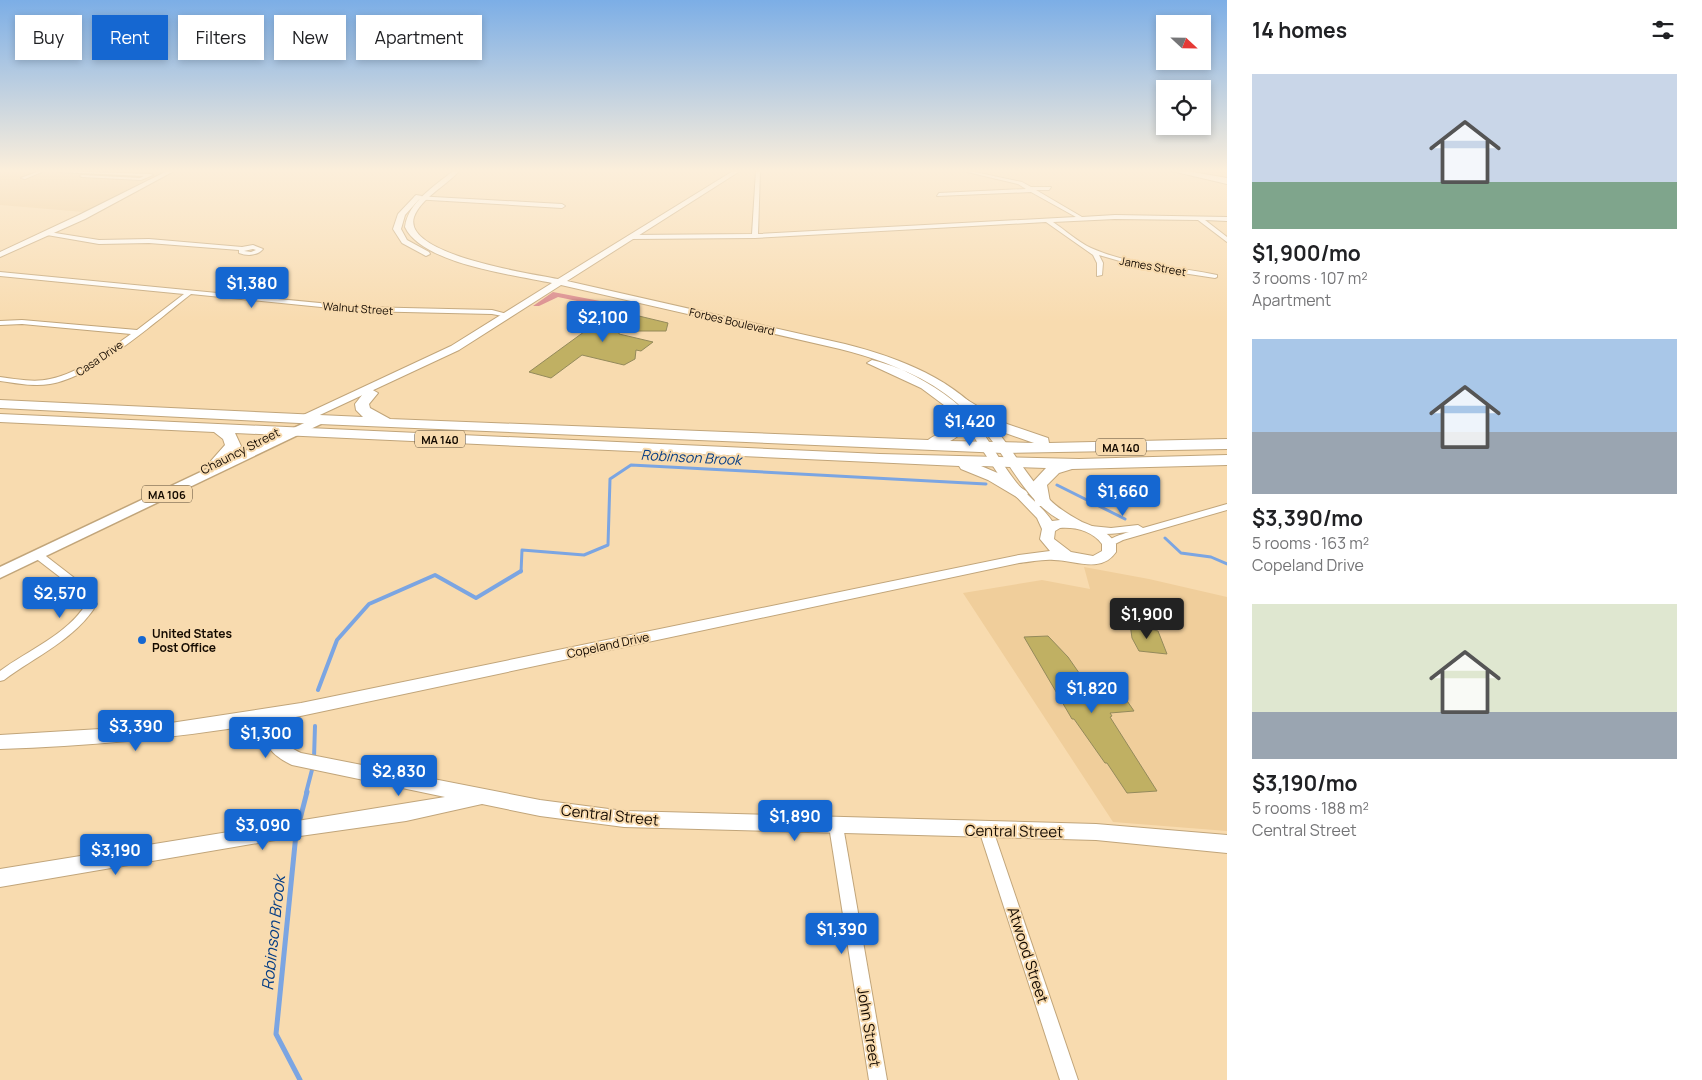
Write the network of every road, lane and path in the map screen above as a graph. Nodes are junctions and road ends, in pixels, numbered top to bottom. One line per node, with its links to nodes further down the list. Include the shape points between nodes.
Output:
1 (74, 221): 9 (street)
2 (397, 221): 19 (street, Forbes Boulevard, via 398,231 410,246 446,262)
3 (410, 221): 19 (street, Forbes Boulevard, via 412,234 425,245 461,260)
4 (655, 221): 11 (street, Chauncy Street / MA 106)
5 (756, 221): 10 (street)
6 (1021, 221): 10 (street)
7 (1048, 221): 14 (street, James Street)
8 (1203, 221): 12 (street)
9 (49, 234): 13 (street, via 99,242 149,241); 15 (street)
10 (755, 236): 11 (street)
11 (630, 237): 19 (street, Chauncy Street / MA 106)
12 (1227, 240)
13 (242, 249)
14 (1092, 250): 17 (street, via 1098,259); 18 (street, James Street, via 1141,265)
15 (0, 255)
16 (0, 274): 20 (street, Walnut Street)
17 (1100, 276)
18 (1215, 276)
19 (555, 284): 21 (street, Chauncy Street / MA 106); 28 (street, Forbes Boulevard, via 860,350 938,383)
20 (190, 292): 21 (street, Walnut Street, via 361,309 492,312); 23 (street, Casa Drive)
21 (508, 316): 24 (street, Chauncy Street / MA 106)
22 (0, 324): 23 (street, Casa Drive, via 22,322)
23 (136, 332): 25 (street, Casa Drive, via 88,367 64,378 41,383)
24 (417, 368): 26 (street, Chauncy Street / MA 106); 32 (street, Chauncy Street / MA 106, via 370,386)
25 (0, 379)
26 (371, 393): 30 (street, Chauncy Street / MA 106); 31 (highway, via 362,404 365,413)
27 (0, 404): 32 (highway, MA 140)
28 (963, 408): 35 (highway, via 962,426 954,434 932,443); 37 (street, Forbes Boulevard); 38 (highway, via 1020,435); 39 (street, Forbes Boulevard, via 988,426)
29 (0, 418): 33 (highway, MA 140)
30 (319, 420): 31 (highway, MA 140); 32 (highway, MA 140)
31 (398, 423): 35 (highway, MA 140)
32 (299, 426): 34 (highway, MA 140); 41 (highway, MA 140); 52 (main road, Chauncy Street / MA 106)
33 (217, 428): 34 (highway, MA 140); 42 (highway, via 230,437 233,446)
34 (280, 431): 42 (main road, Chauncy Street / MA 106)
35 (911, 444): 37 (highway, MA 140)
36 (1227, 444): 38 (highway, MA 140)
37 (988, 447): 39 (highway, MA 140)
38 (1076, 447): 39 (highway, MA 140)
39 (1005, 457): 41 (highway, MA 140); 43 (highway, MA 140); 44 (street, Forbes Boulevard); 45 (street, Forbes Boulevard)
40 (1227, 460): 43 (highway, MA 140)
41 (937, 461): 44 (highway, via 978,470)
42 (218, 462): 52 (main road, Chauncy Street / MA 106)
43 (1079, 464): 45 (highway, via 1046,474 1039,484)
44 (1020, 494): 50 (street, Forbes Boulevard, via 1041,515)
45 (1042, 502): 47 (street, Forbes Boulevard)
46 (1227, 507): 48 (street)
47 (1077, 524): 49 (street, Forbes Boulevard); 50 (street, via 1063,524)
48 (1154, 527): 49 (street, via 1111,531); 51 (street)
49 (1091, 529): 51 (street)
50 (1048, 534): 53 (street, Forbes Boulevard, via 1058,550); 54 (street, via 1041,545)
51 (1109, 544): 53 (street, Copeland Drive, via 1110,552 1103,558 1091,560)
52 (38, 555): 55 (main road, Chauncy Street / MA 106); 56 (street, via 73,582 92,604 74,626)
53 (1070, 556): 54 (street, Copeland Drive)
54 (1019, 559): 57 (street, Copeland Drive)
55 (0, 573)
56 (0, 677)
57 (268, 716): 58 (street, Copeland Drive, via 109,738); 59 (street, via 273,743 290,756 315,764)
58 (0, 742)
59 (484, 797): 60 (street, Central Street, via 624,819); 63 (street, Central Street, via 406,813)
60 (836, 826): 61 (street, Central Street); 64 (street, John Street)
61 (986, 830): 62 (street, Central Street, via 1096,832); 65 (street, Atwood Street)
62 (1227, 844)
63 (0, 878)
64 (878, 1080)
65 (1069, 1080)

